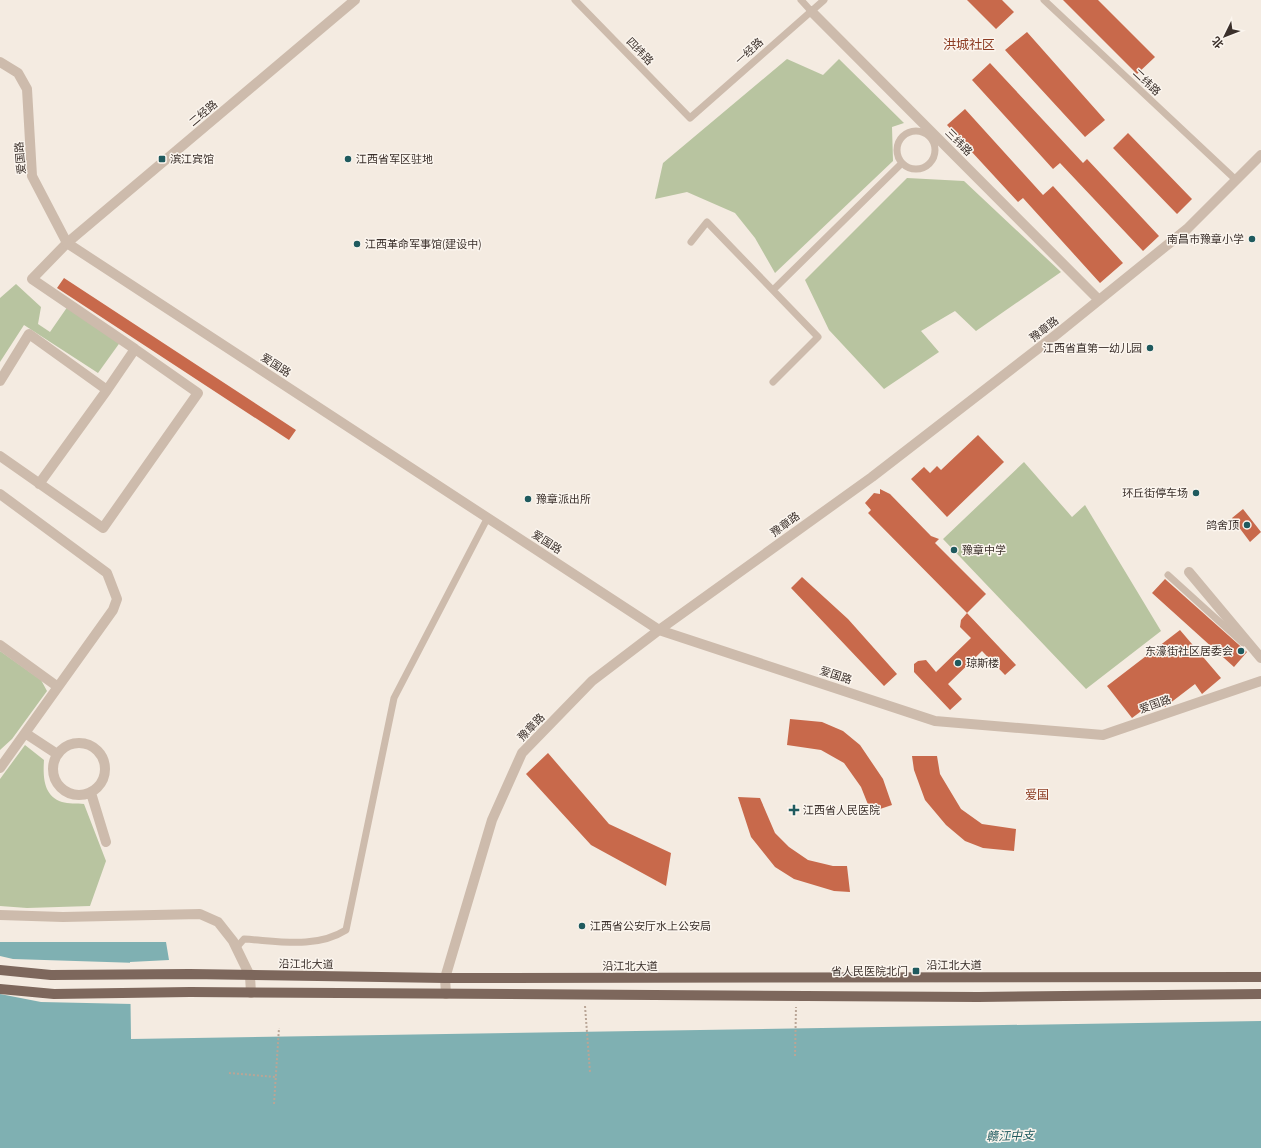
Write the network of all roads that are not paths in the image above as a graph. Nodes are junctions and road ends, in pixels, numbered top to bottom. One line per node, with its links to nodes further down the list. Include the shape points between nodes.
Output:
1 (355, 0): 14 (street, 二经路)
2 (575, 0): 8 (lane, 四纬路)
3 (801, 0): 6 (lane, 三纬路)
4 (824, 0): 6 (lane, 一经路)
5 (1044, 0): 12 (lane, 二纬路)
6 (811, 11): 8 (lane, 一经路); 9 (street, 三纬路)
7 (0, 62): 14 (street, 爱国路, via 18,73 27,89 32,176)
8 (690, 118)
9 (931, 134): 11 (lane, via 917,130 905,134 897,144 896,151); 11 (lane, via 935,153 929,163 924,167 912,169); 16 (street, 三纬路)
10 (1261, 155): 12 (street, 豫章路)
11 (902, 163): 15 (lane)
12 (1236, 180): 16 (street, 豫章路, via 1187,229)
13 (691, 242): 15 (lane, via 707,222)
14 (67, 243): 17 (street, 二经路, via 32,279); 24 (street, 爱国路)
15 (773, 290): 19 (lane, via 818,337)
16 (1099, 300): 27 (street, 豫章路, via 872,477)
17 (135, 349): 20 (street); 22 (street, via 198,393 103,528)
18 (0, 381): 20 (street, via 29,334)
19 (773, 382)
20 (107, 390): 22 (street)
21 (0, 456): 22 (street)
22 (39, 484)
23 (0, 494): 31 (street, via 107,573 117,599 113,610)
24 (488, 517): 27 (street, 爱国路); 38 (lane, via 394,698 346,930 337,936 309,943 244,939)
25 (1189, 572): 29 (street)
26 (1168, 575): 29 (lane)
27 (659, 630): 30 (street, 爱国路, via 935,721 1103,735); 42 (street, 豫章路, via 592,681 522,753 492,820)
28 (0, 645): 31 (street)
29 (1261, 658)
30 (1261, 681)
31 (58, 687): 32 (street)
32 (25, 733): 33 (street); 34 (street)
33 (57, 754): 35 (street, via 53,762 53,771 59,786 74,795); 35 (street, via 70,744 78,742 95,748 101,754 106,771 99,787)
34 (0, 768)
35 (92, 793): 36 (street)
36 (106, 842)
37 (0, 915): 38 (street, via 63,917 200,914 218,922)
38 (236, 948): 40 (street)
39 (0, 970): 40 (main road, 沿江北大道, via 51,975)
40 (250, 976): 42 (main road, 沿江北大道); 44 (street)
41 (1261, 977): 42 (main road, 沿江北大道)
42 (445, 978): 45 (street, 豫章路)
43 (0, 989): 44 (main road, via 54,994)
44 (251, 992): 45 (main road)
45 (446, 994): 46 (main road, via 978,997)
46 (1261, 994)

